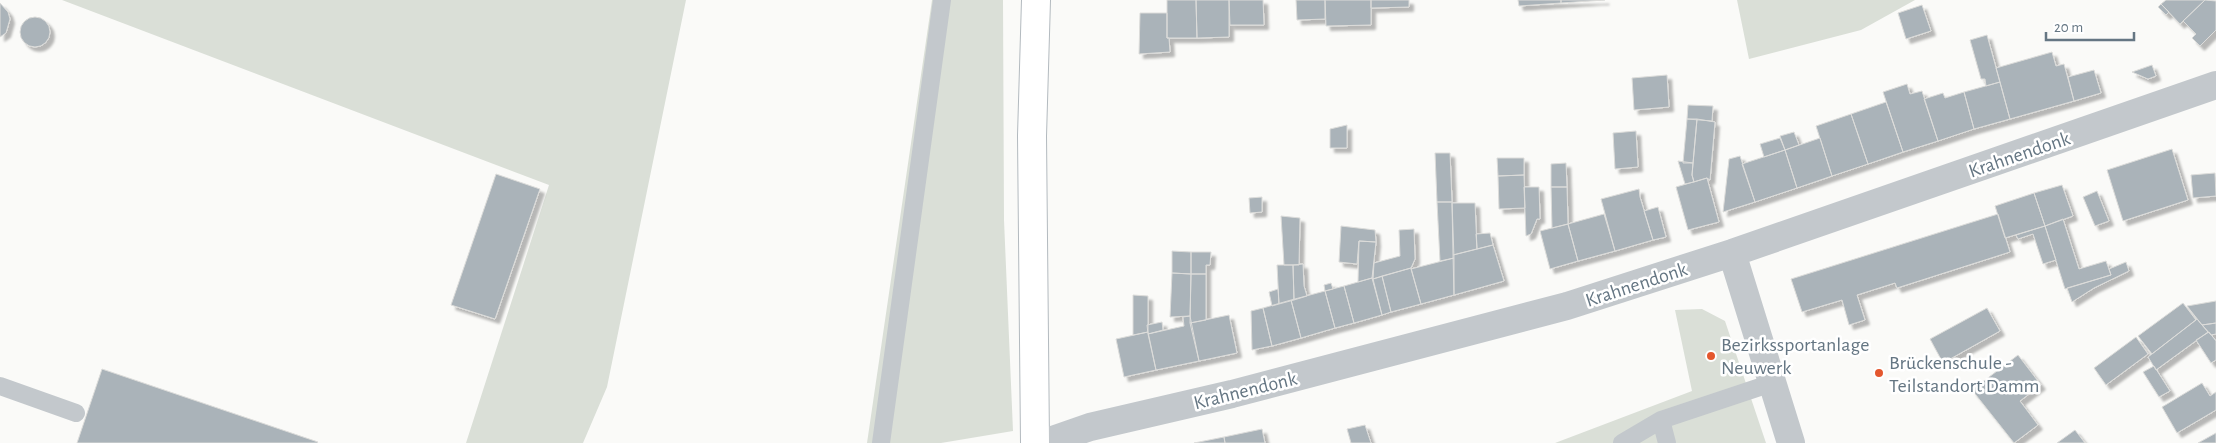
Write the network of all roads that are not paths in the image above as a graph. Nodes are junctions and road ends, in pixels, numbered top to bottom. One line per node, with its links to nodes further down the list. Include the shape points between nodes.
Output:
1 (942, 0): 9 (lane)
2 (1036, 0): 10 (main road, via 1032,136)
3 (2216, 85): 4 (street, Krahnendonk)
4 (1732, 253): 5 (street); 11 (street, Krahnendonk, via 1566,306 1251,389 1090,427)
5 (1772, 384): 8 (lane); 14 (street)
6 (0, 386): 7 (lane)
7 (76, 412)
8 (1660, 420): 12 (lane); 13 (lane)
9 (881, 443)
10 (1035, 443)
11 (1044, 443)
12 (1622, 443)
13 (1667, 443)
14 (1790, 443)

